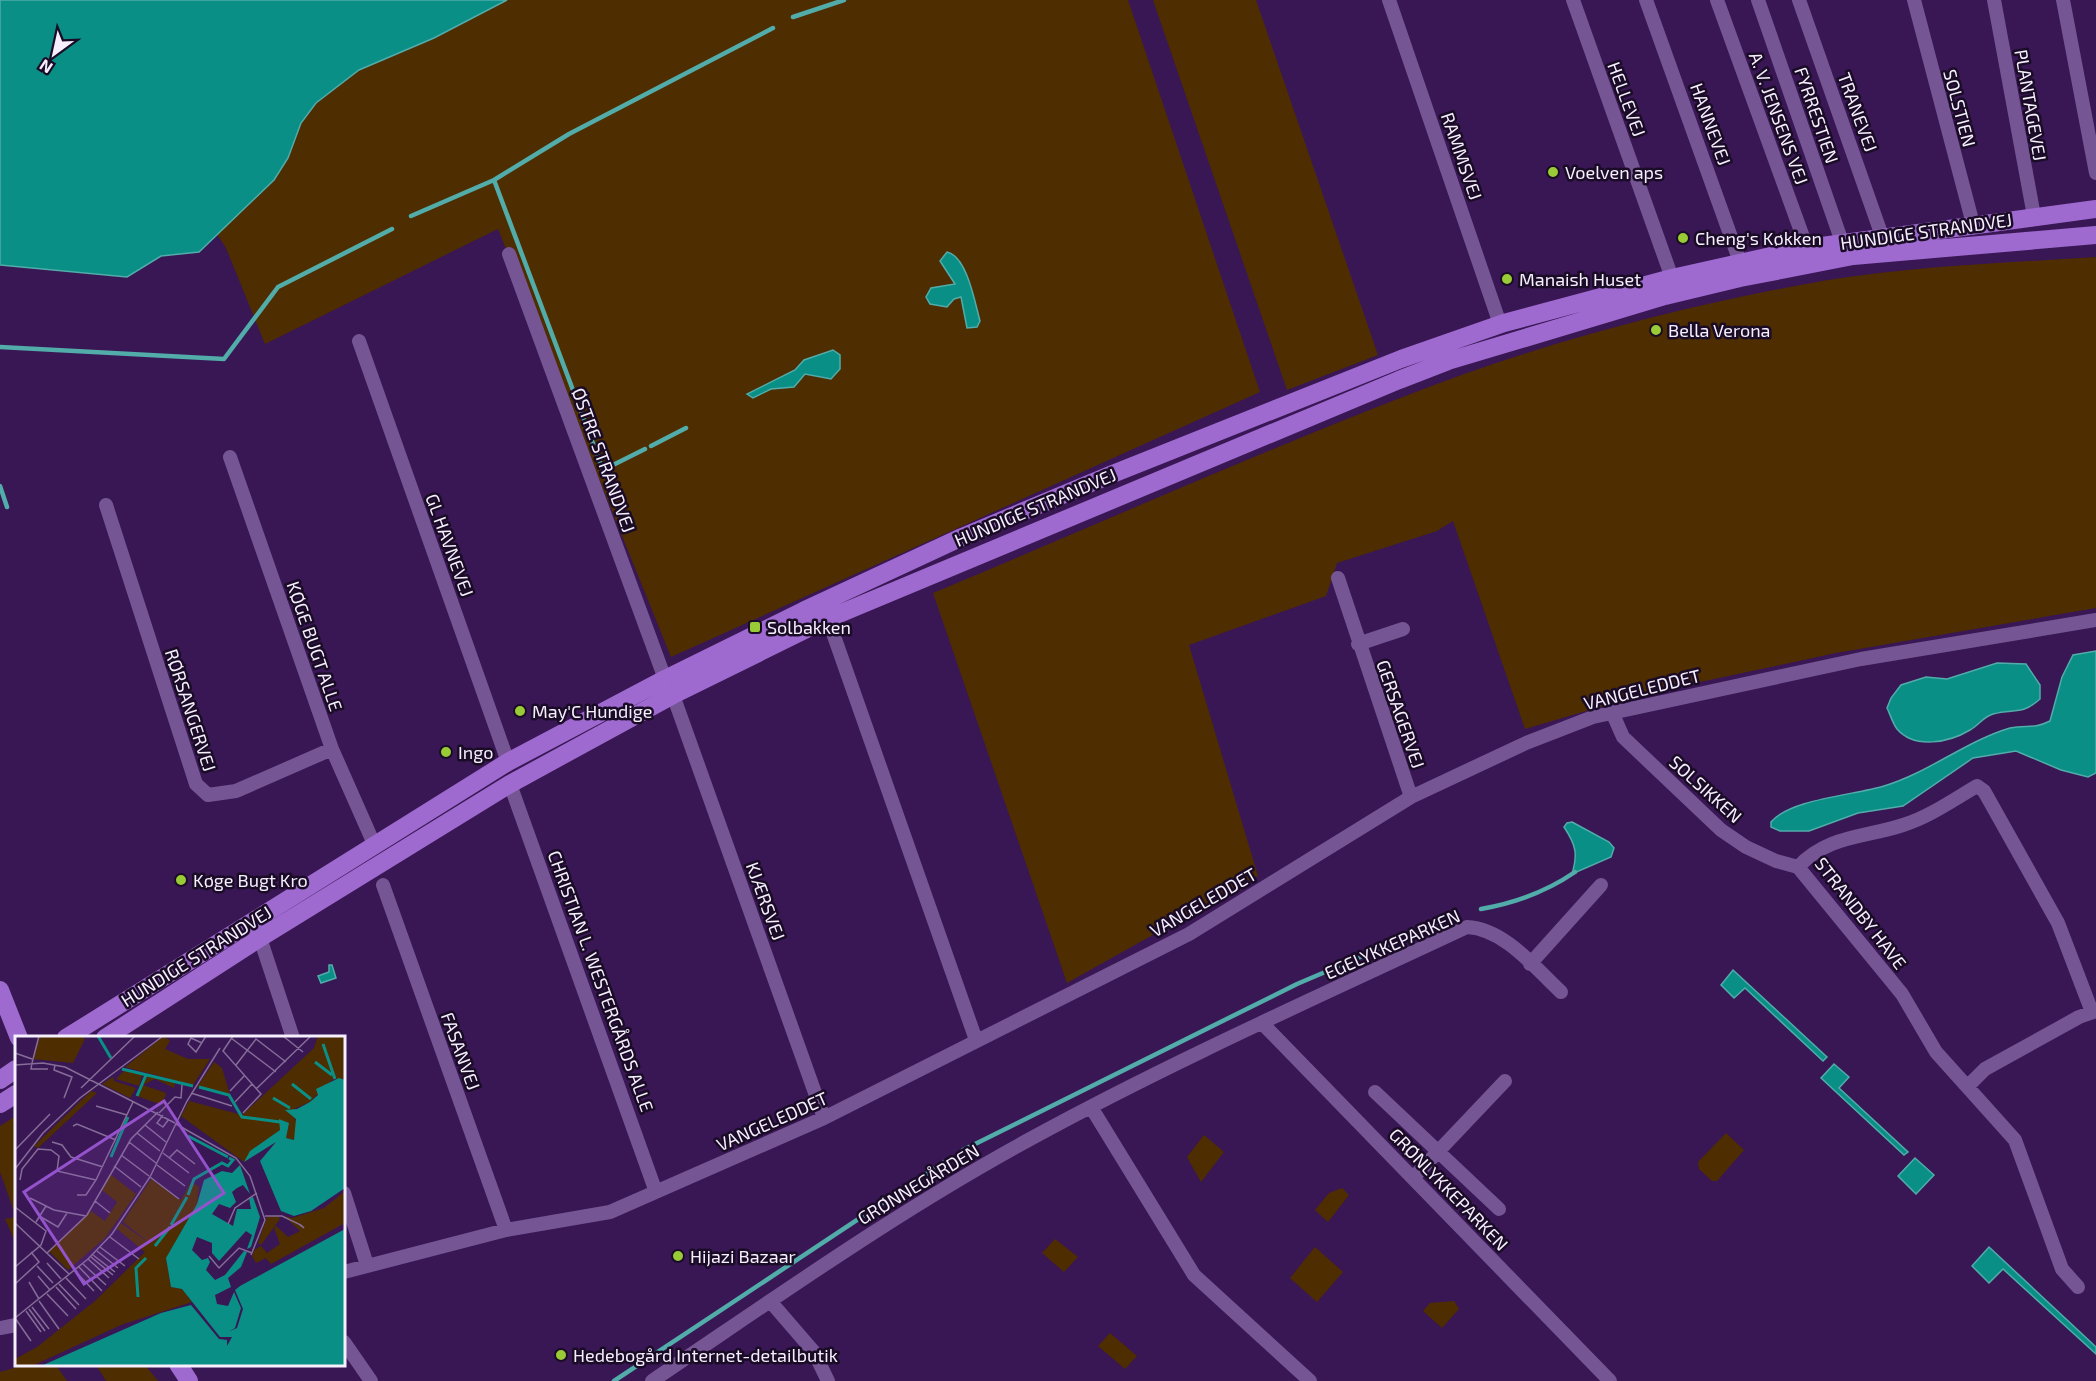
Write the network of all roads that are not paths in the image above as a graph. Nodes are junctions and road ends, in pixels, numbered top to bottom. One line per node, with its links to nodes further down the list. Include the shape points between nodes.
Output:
1 (1389, 0): 21 (street, RAMMSVEJ)
2 (1573, 0): 20 (street, HELLEVEJ)
3 (1646, 0): 19 (street, HANNEVEJ)
4 (1717, 0): 17 (street, A. V. JENSENS VEJ)
5 (1758, 0): 16 (street, FYRRESTIEN)
6 (1799, 0): 15 (street, TRANEVEJ)
7 (1914, 0): 13 (street, SOLSTIEN)
8 (1994, 0): 12 (street, PLANTAGEVEJ)
9 (2063, 0): 10 (street)
10 (2096, 173)
11 (2096, 209): 12 (main road, HUNDIGE STRANDVEJ)
12 (2034, 216): 13 (main road, HUNDIGE STRANDVEJ)
13 (1973, 224): 15 (main road, HUNDIGE STRANDVEJ)
14 (2096, 235): 30 (main road, HUNDIGE STRANDVEJ, via 1853,256 1665,296 1448,361)
15 (1882, 236): 16 (main road, HUNDIGE STRANDVEJ)
16 (1842, 242): 17 (main road, HUNDIGE STRANDVEJ)
17 (1807, 249): 19 (main road, HUNDIGE STRANDVEJ)
18 (509, 254): 30 (street, ØSTRE STRANDVEJ)
19 (1740, 262): 20 (main road, HUNDIGE STRANDVEJ)
20 (1672, 278): 21 (main road, HUNDIGE STRANDVEJ)
21 (1500, 324): 30 (main road, HUNDIGE STRANDVEJ, via 1381,367 982,529 803,611)
22 (359, 341): 33 (street, GL HAVNEVEJ)
23 (230, 457): 32 (street, KØGE BUGT ALLE)
24 (106, 505): 32 (street, RØRSANGERVEJ, via 196,784 208,795 236,791)
25 (1338, 578): 29 (street, GERSAGERVEJ)
26 (2096, 620): 31 (street, VANGELEDDET, via 1861,658)
27 (1403, 628): 29 (street, GERSAGERVEJ)
28 (834, 636): 50 (street)
29 (1358, 644): 35 (street, GERSAGERVEJ)
30 (669, 687): 33 (main road, HUNDIGE STRANDVEJ); 34 (main road, HUNDIGE STRANDVEJ); 59 (street, KJÆRSVEJ)
31 (1612, 712): 35 (street, VANGELEDDET, via 1526,743); 37 (street, SOLSIKKEN, via 1623,737 1721,830 1746,847)
32 (332, 749): 36 (street, KØGE BUGT ALLE)
33 (508, 762): 36 (main road, HUNDIGE STRANDVEJ)
34 (510, 784): 40 (main road, HUNDIGE STRANDVEJ); 62 (street, CHRISTIAN L. WESTERGÅRDS ALLE)
35 (1411, 796): 50 (street, VANGELEDDET, via 1189,934)
36 (374, 844): 47 (main road, HUNDIGE STRANDVEJ)
37 (1798, 867): 44 (street, STRANDBY HAVE, via 1810,854 1826,846 1861,833 1903,825 1977,786 1984,791 2058,923); 54 (street, STRANDBY HAVE, via 1902,994 1936,1052)
38 (383, 885): 65 (street, FASANVEJ)
39 (1601, 885): 41 (street)
40 (260, 938): 48 (main road, HUNDIGE STRANDVEJ); 49 (street)
41 (1530, 964): 43 (street, EGELYKKEPARKEN); 45 (street, EGELYKKEPARKEN, via 1497,934 1467,927)
42 (0, 990): 46 (main road)
43 (1561, 992)
44 (2094, 1012): 54 (street, STRANDBY HAVE, via 1985,1069)
45 (1262, 1023): 58 (street, GRØNNEGÅRDEN); 61 (street, GRØNLYKKEPARKEN)
46 (17, 1036)
47 (69, 1036)
48 (108, 1036)
49 (292, 1036)
50 (975, 1040): 59 (street, VANGELEDDET)
51 (15, 1070): 52 (main road)
52 (0, 1080)
53 (1505, 1081): 60 (street)
54 (1968, 1086): 68 (street, STRANDBY HAVE, via 2015,1140 2062,1269)
55 (1375, 1092): 60 (street)
56 (15, 1095): 57 (main road)
57 (0, 1104)
58 (1091, 1107): 69 (street, GRØNNEGÅRDEN, via 866,1235); 78 (street, via 1194,1275)
59 (824, 1118): 62 (street, VANGELEDDET)
60 (1438, 1152): 61 (street); 64 (street)
61 (1413, 1178): 79 (street, GRØNLYKKEPARKEN)
62 (656, 1192): 65 (street, VANGELEDDET, via 610,1212)
63 (345, 1196): 66 (street)
64 (1499, 1209)
65 (506, 1230): 66 (street, VANGELEDDET)
66 (367, 1265): 67 (street, VANGELEDDET)
67 (345, 1272)
68 (2078, 1287)
69 (770, 1301): 76 (street, GRØNNEGÅRDEN); 77 (street, via 814,1352)
70 (15, 1325): 71 (street)
71 (0, 1328)
72 (345, 1343): 75 (street)
73 (179, 1366): 74 (main road)
74 (189, 1381)
75 (371, 1381)
76 (652, 1381)
77 (828, 1381)
78 (1310, 1381)
79 (1610, 1381)

